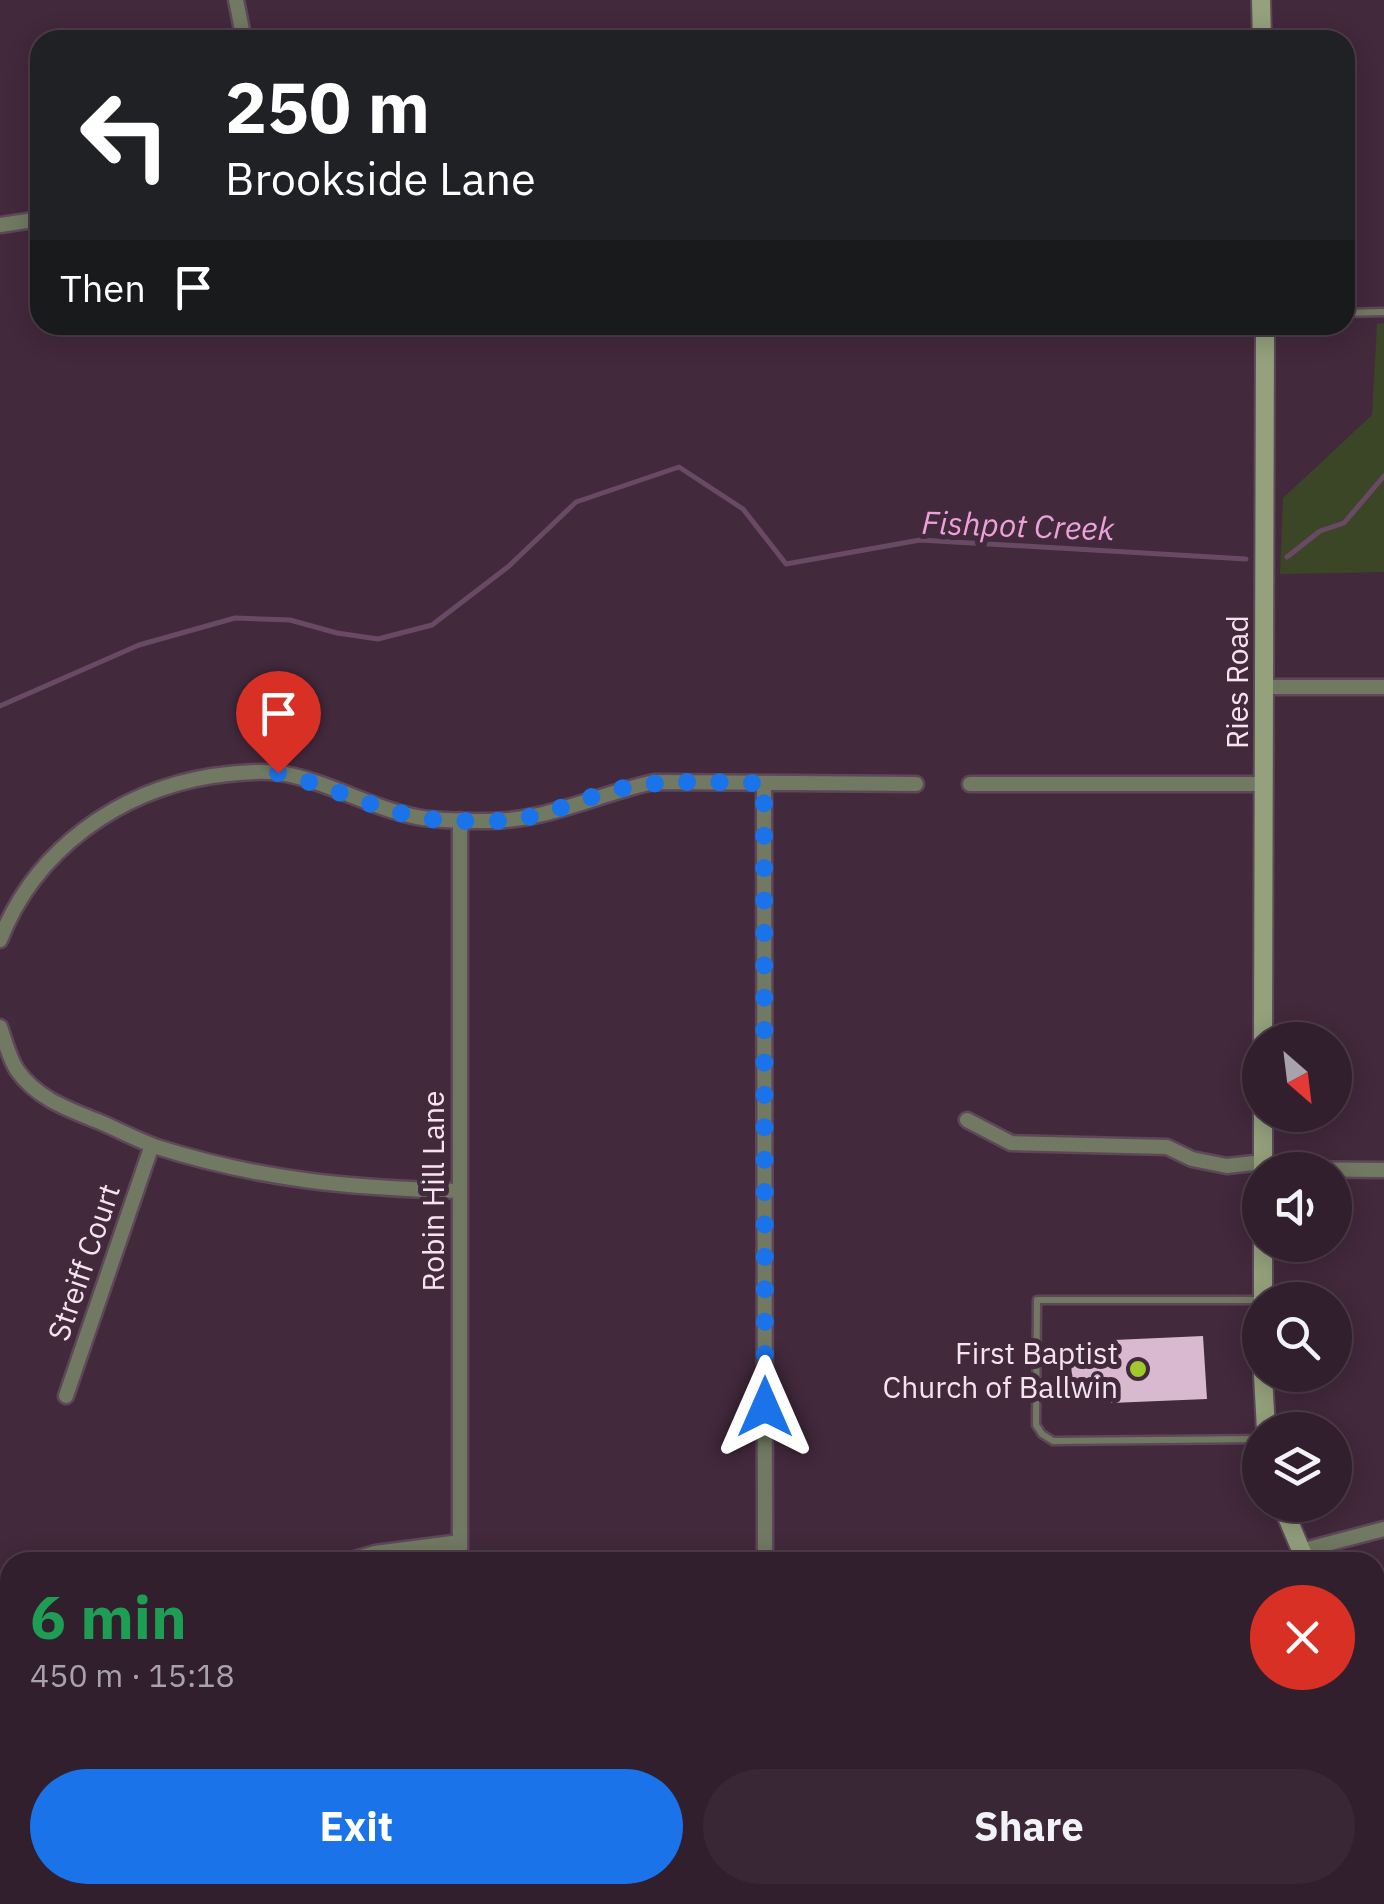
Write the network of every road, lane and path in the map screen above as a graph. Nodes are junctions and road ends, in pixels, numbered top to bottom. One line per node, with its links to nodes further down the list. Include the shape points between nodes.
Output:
1 (236, 0): 3 (street)
2 (1262, 0): 4 (street)
3 (242, 30)
4 (1262, 30)
5 (30, 220): 6 (street)
6 (0, 225)
7 (1355, 312): 8 (lane)
8 (1384, 312)
9 (1265, 335): 11 (street, Ries Road)
10 (1384, 687): 11 (street)
11 (1263, 688): 15 (street, Ries Road)
12 (764, 783): 13 (street); 16 (street, via 654,782 521,820); 34 (street)
13 (916, 784)
14 (970, 784): 15 (street)
15 (1264, 784): 18 (street, Ries Road)
16 (460, 820): 17 (street, via 418,817 278,773 189,780 129,801 75,836 25,891); 25 (street, Robin Hill Lane)
17 (0, 940)
18 (1264, 1022)
19 (0, 1028): 21 (street, via 17,1070 34,1089)
20 (967, 1120): 22 (street, via 1011,1143 1167,1148)
21 (152, 1145): 25 (street, via 298,1181); 27 (street, Streiff Court)
22 (1242, 1166)
23 (1352, 1169): 24 (street)
24 (1384, 1170)
25 (459, 1191): 31 (street, Robin Hill Lane)
26 (1242, 1300): 28 (lane, via 1039,1299 1036,1425 1054,1441)
27 (66, 1396)
28 (1242, 1439)
29 (1289, 1522): 35 (street)
30 (1384, 1529): 36 (street)
31 (460, 1542): 32 (street); 33 (street, Robin Hill Lane)
32 (383, 1552)
33 (460, 1552)
34 (765, 1552)
35 (1301, 1552)
36 (1317, 1552)

